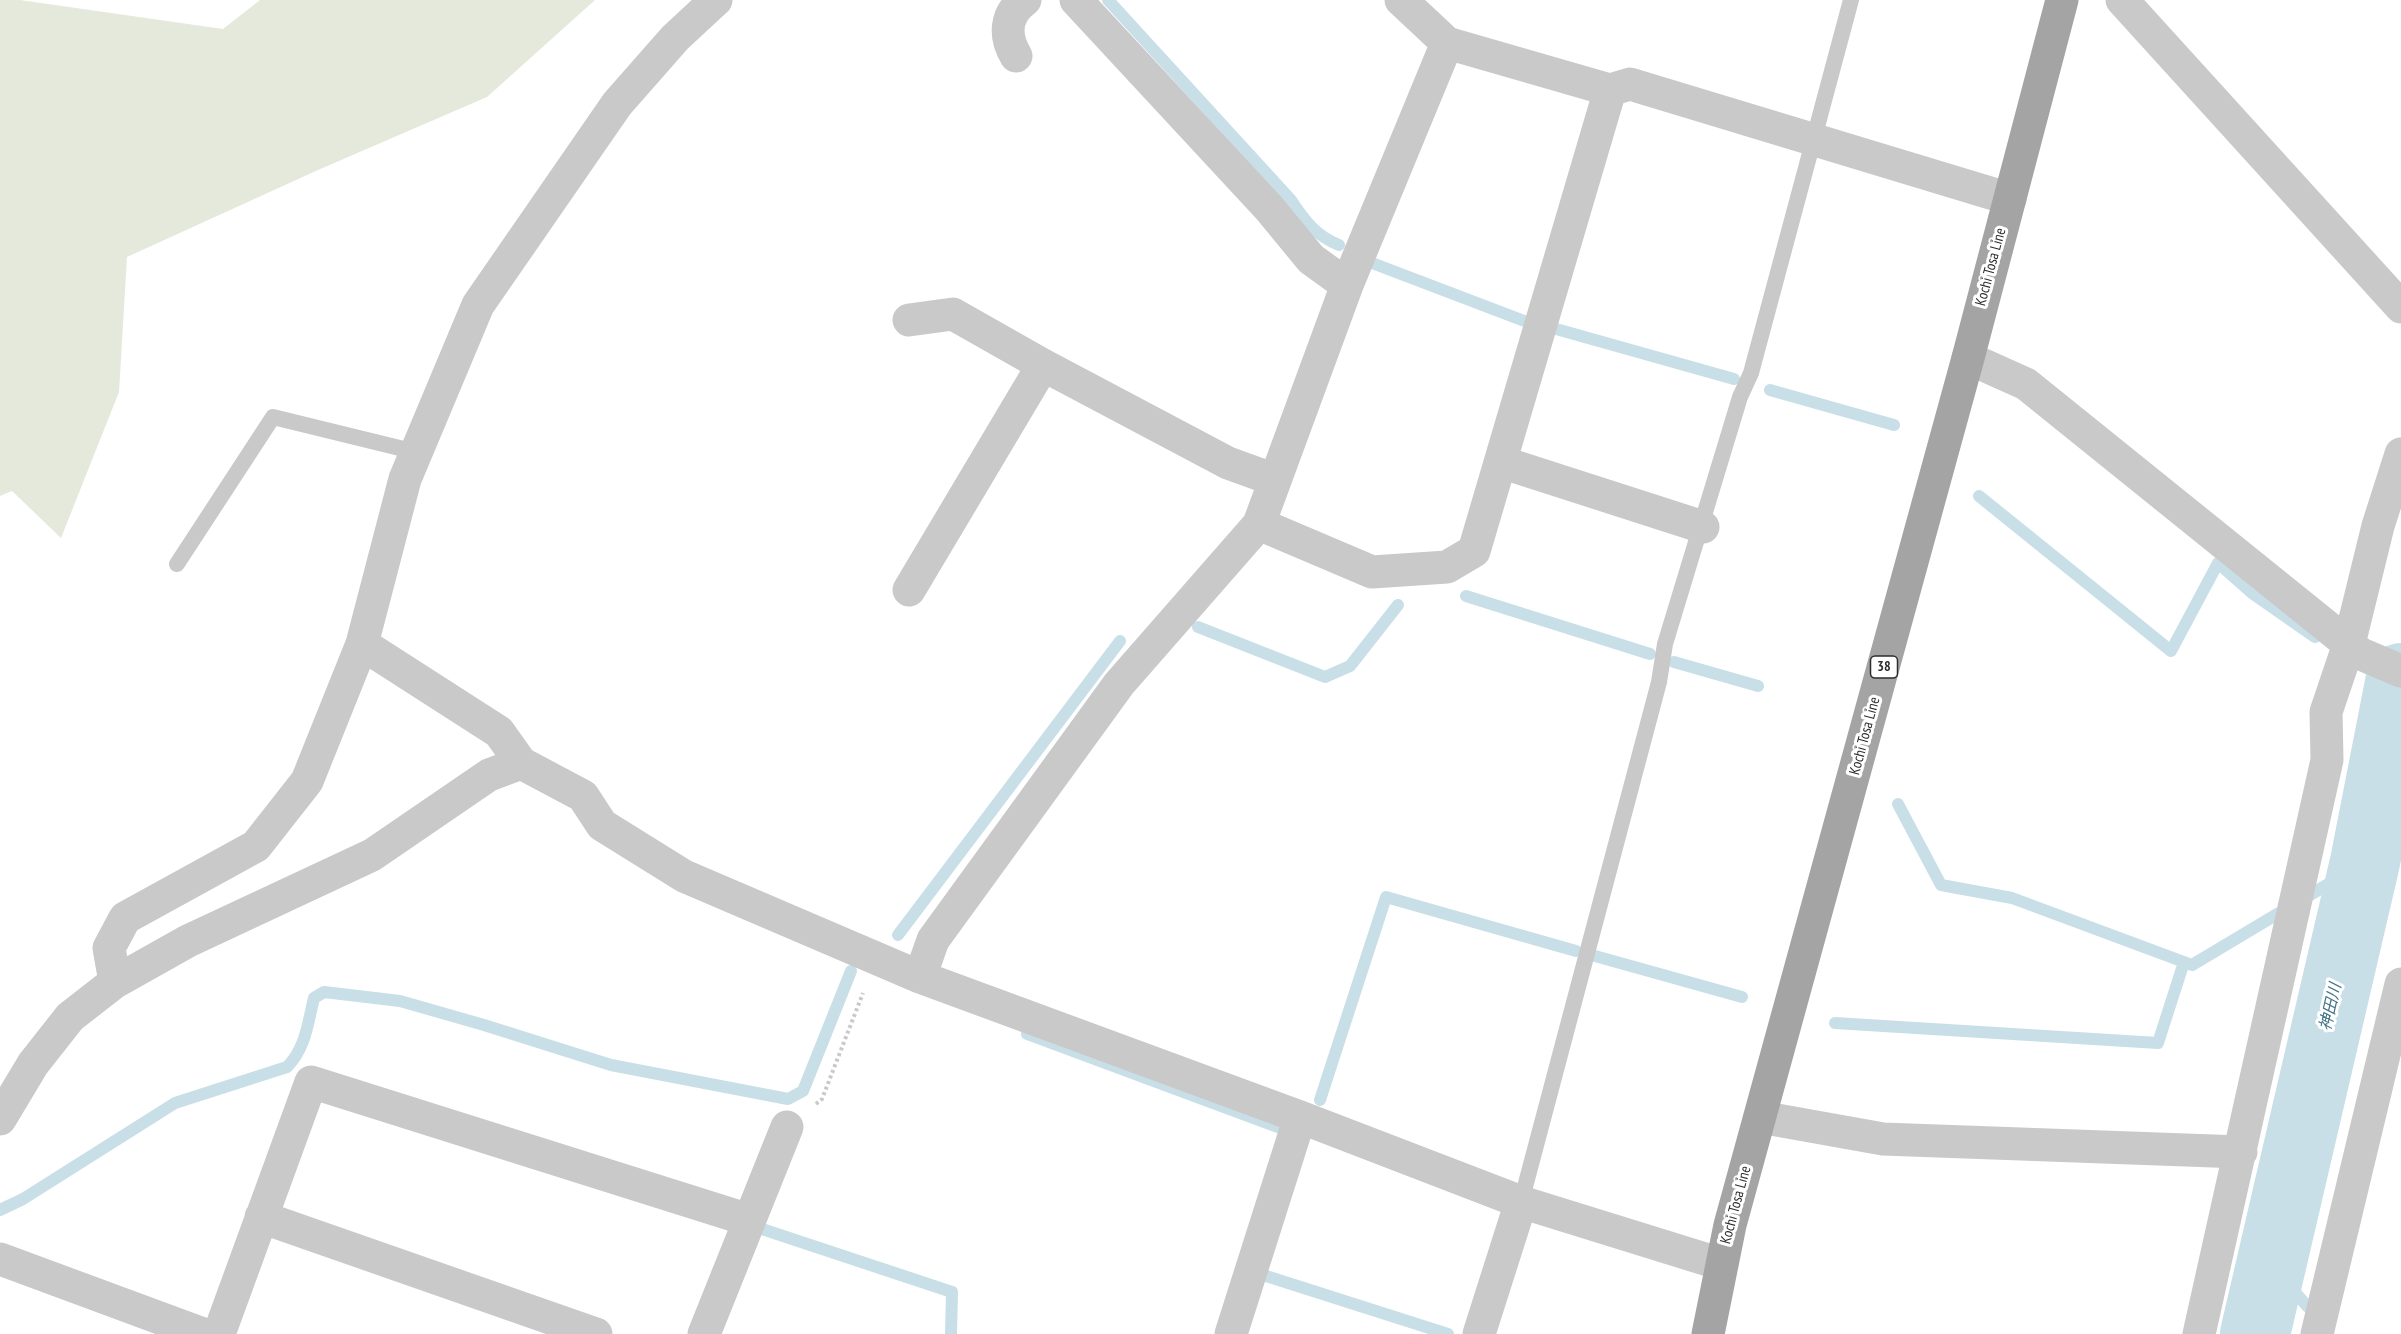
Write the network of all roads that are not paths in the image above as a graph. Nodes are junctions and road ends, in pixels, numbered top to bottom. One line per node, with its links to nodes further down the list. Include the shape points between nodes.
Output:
1 (716, 0): 18 (street, via 675,38 617,104 478,305)
2 (1026, 0): 9 (street, via 1017,6 1008,22 1009,45)
3 (1076, 0): 13 (street, via 1269,208 1311,259)
4 (1401, 0): 8 (street)
5 (1851, 0): 11 (lane)
6 (2062, 0): 12 (main road, Kochi Tosa Line / 38)
7 (2122, 0): 14 (street)
8 (1447, 43): 10 (street); 13 (street)
9 (1016, 56)
10 (1610, 90): 11 (street, via 1630,84); 20 (street)
11 (1815, 140): 12 (street); 23 (lane, via 1751,373 1740,397)
12 (2010, 200): 16 (main road, Kochi Tosa Line / 38)
13 (1347, 285): 21 (street)
14 (2401, 307)
15 (909, 320): 17 (street, via 953,314)
16 (1968, 358): 27 (street, via 2026,384); 34 (main road, Kochi Tosa Line / 38)
17 (1043, 365): 21 (street, via 1228,463); 25 (street)
18 (416, 453): 24 (lane, via 273,417); 26 (street, via 405,479)
19 (2401, 454): 27 (street, via 2384,505)
20 (1501, 462): 22 (street, via 1474,551 1447,567 1372,572); 23 (street)
21 (1275, 480): 22 (street)
22 (1259, 524): 30 (street, via 1119,684 933,940)
23 (1703, 526): 38 (lane, via 1665,644 1653,705)
24 (177, 564)
25 (909, 590)
26 (362, 644): 29 (street, via 500,732); 31 (street, via 307,781 256,846 125,918 109,948)
27 (2355, 649): 28 (street); 37 (street, via 2326,712 2326,760)
28 (2401, 671)
29 (521, 763): 30 (street, via 583,796 602,825 684,876); 31 (street, via 489,776 372,855 188,941)
30 (920, 977): 33 (street)
31 (115, 982): 35 (street, via 70,1017 33,1064)
32 (2401, 984): 51 (street)
33 (1300, 1117): 38 (street); 47 (street)
34 (1760, 1117): 37 (street, via 1883,1139); 42 (main road, Kochi Tosa Line / 38)
35 (0, 1119)
36 (787, 1126): 40 (street)
37 (2241, 1152): 50 (street)
38 (1521, 1202): 42 (street); 48 (street)
39 (261, 1217): 40 (street, via 311,1082); 44 (street); 45 (street)
40 (749, 1220): 46 (street)
41 (0, 1259): 43 (street)
42 (1721, 1264): 49 (main road, Kochi Tosa Line / 38)
43 (203, 1334)
44 (219, 1334)
45 (596, 1334)
46 (704, 1334)
47 (1230, 1334)
48 (1479, 1334)
49 (1708, 1334)
50 (2199, 1334)
51 (2317, 1334)

